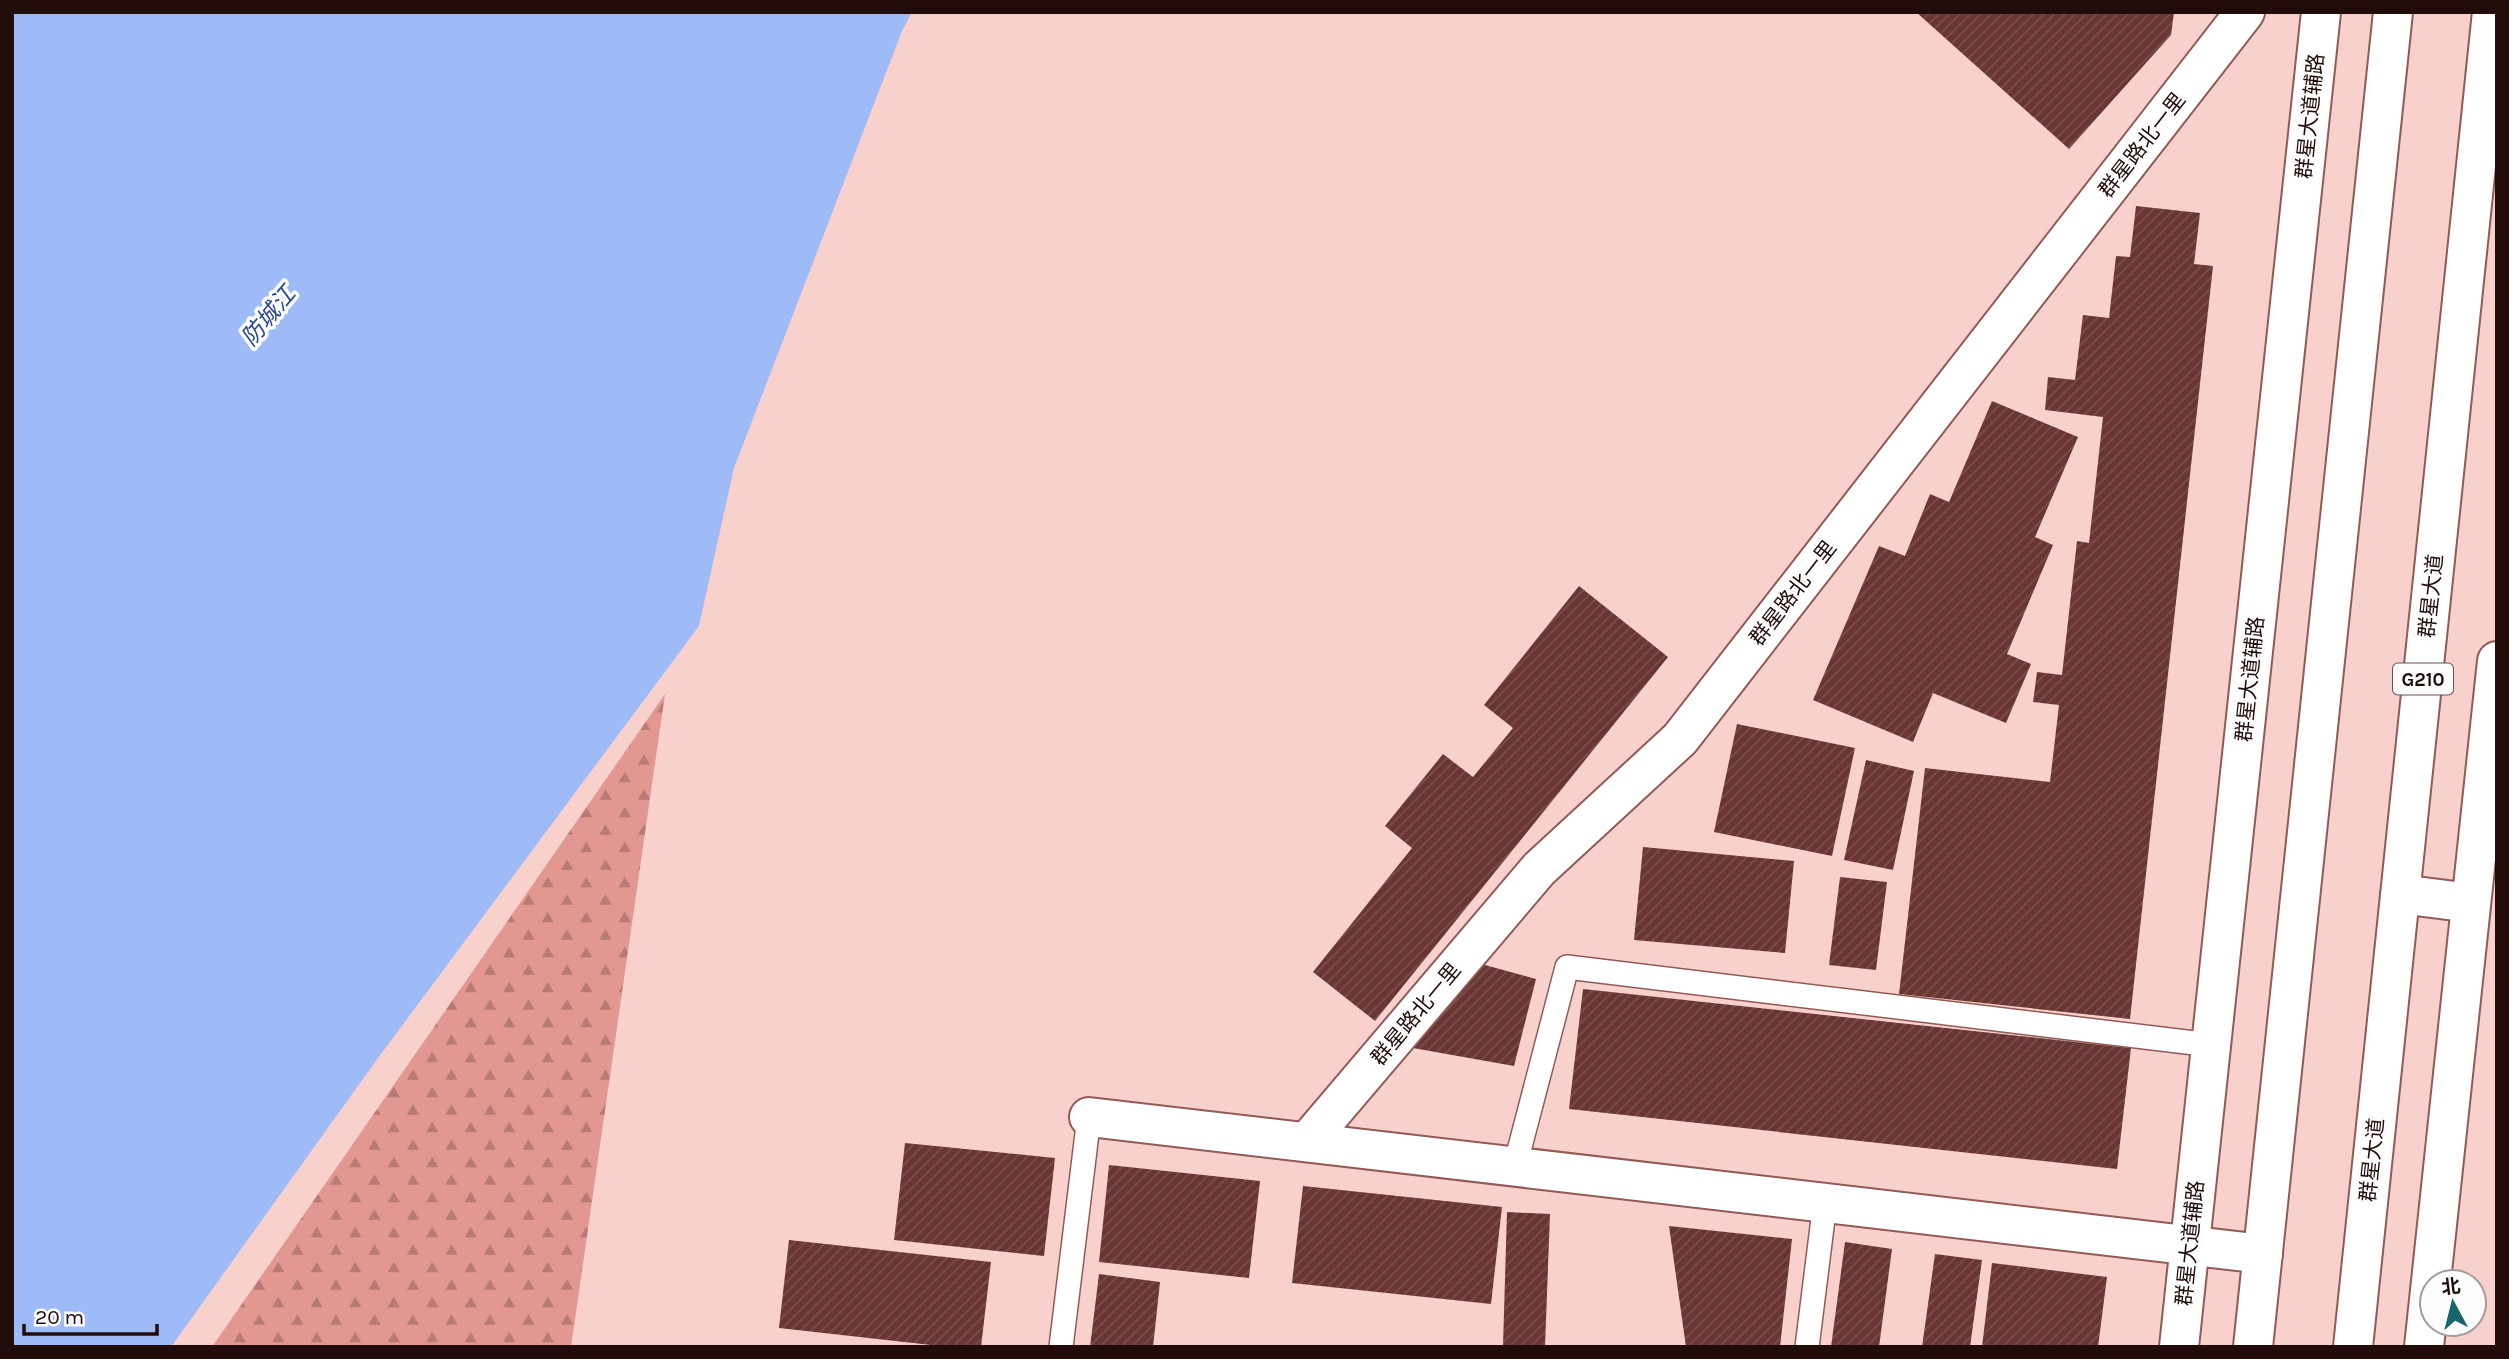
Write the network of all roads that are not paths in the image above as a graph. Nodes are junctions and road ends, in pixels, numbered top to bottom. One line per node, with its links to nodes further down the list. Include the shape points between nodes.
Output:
1 (2245, 12): 11 (main road, 群星路北一里, via 1680,739 1539,869)
2 (2321, 12): 9 (main road, 群星大道辅路)
3 (2393, 12): 15 (main road)
4 (2492, 12): 5 (main road, 群星大道 / G210)
5 (2486, 185): 7 (main road, 群星大道 / G210)
6 (2497, 661): 8 (main road)
7 (2400, 894): 8 (main road); 20 (main road, 群星大道 / G210)
8 (2471, 903): 21 (main road)
9 (2211, 1045): 12 (lane, via 1567,967); 14 (main road, 群星大道辅路)
10 (1089, 1117): 11 (main road); 16 (lane)
11 (1307, 1142): 12 (main road)
12 (1515, 1166): 13 (main road)
13 (1825, 1203): 14 (main road); 17 (lane)
14 (2190, 1245): 15 (main road); 18 (main road, 群星大道辅路)
15 (2263, 1254): 19 (main road)
16 (1061, 1347)
17 (1807, 1347)
18 (2179, 1347)
19 (2253, 1347)
20 (2353, 1347)
21 (2424, 1347)

